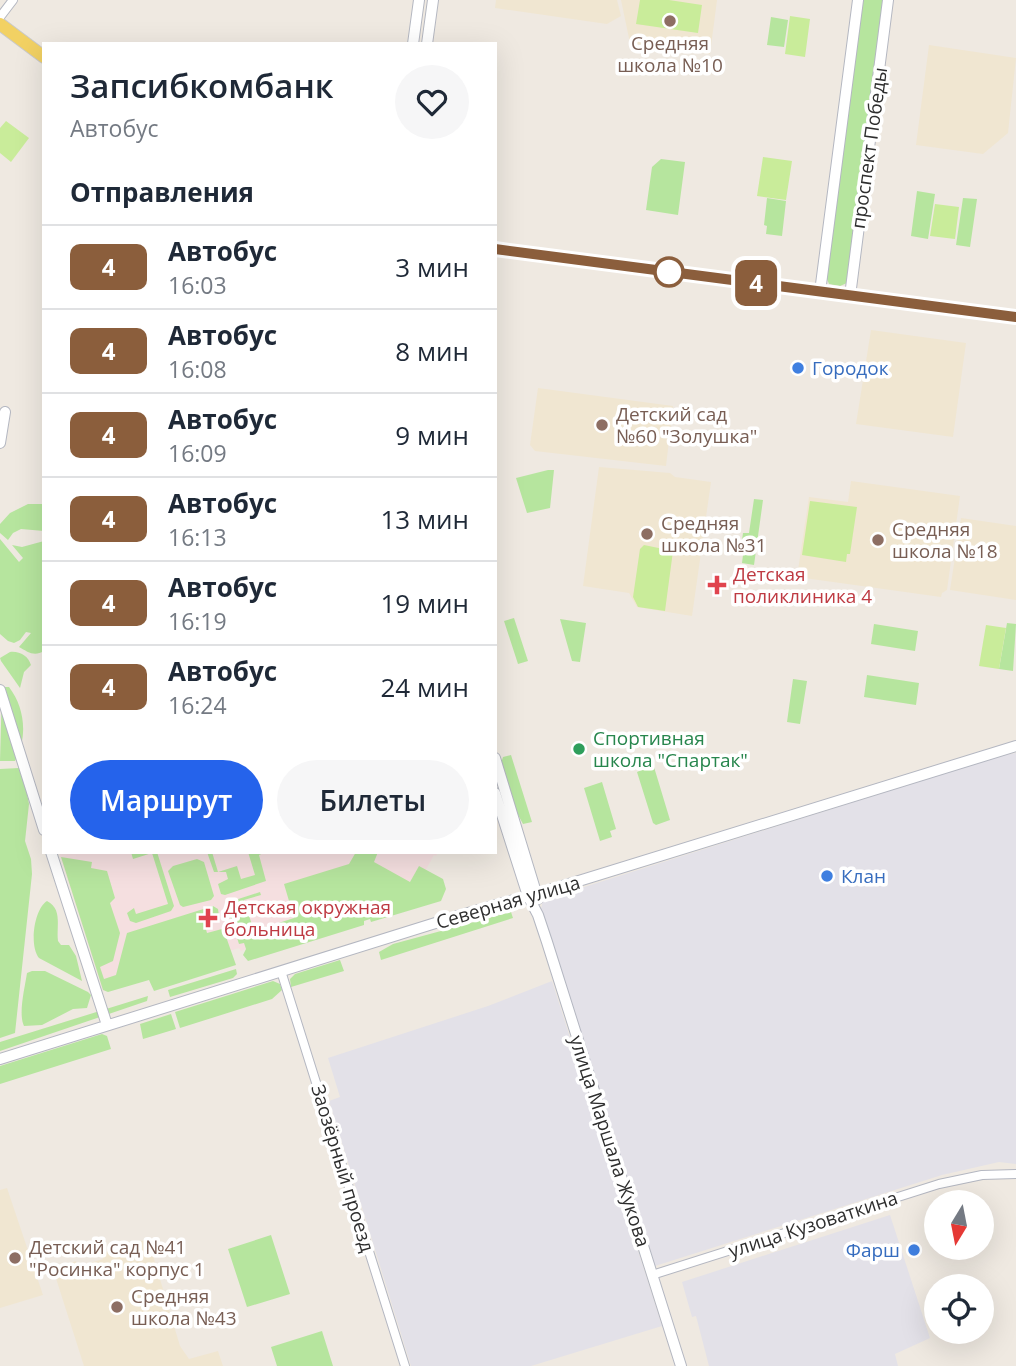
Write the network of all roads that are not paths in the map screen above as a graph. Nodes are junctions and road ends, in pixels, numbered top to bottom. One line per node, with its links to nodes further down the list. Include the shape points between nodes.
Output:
1 (13, 0): 6 (street)
2 (419, 0): 8 (main road)
3 (433, 0): 9 (main road)
4 (858, 0): 12 (main road, проспект Победы)
5 (888, 0): 13 (main road, проспект Победы)
6 (0, 17)
7 (0, 24): 10 (main road)
8 (413, 42)
9 (427, 42)
10 (42, 56)
11 (497, 249): 12 (main road)
12 (820, 292): 13 (main road)
13 (850, 296): 14 (main road)
14 (1016, 317)
15 (5, 412): 16 (main road)
16 (0, 443)
17 (0, 690): 21 (main road)
18 (1016, 746): 24 (main road, Северная улица)
19 (497, 766): 22 (main road, улица Маршала Жукова)
20 (497, 797): 22 (main road, улица Маршала Жукова)
21 (42, 824)
22 (515, 837): 24 (main road, улица Маршала Жукова)
23 (52, 854): 26 (main road)
24 (533, 895): 25 (main road, Северная улица); 29 (main road, улица Маршала Жукова)
25 (281, 971): 26 (main road, Северная улица); 30 (street, Заозёрный проезд)
26 (107, 1026): 27 (main road, Северная улица)
27 (0, 1059)
28 (1016, 1174): 29 (street, улица Кузоваткина, via 939,1184)
29 (652, 1275): 31 (main road, улица Маршала Жукова)
30 (405, 1366)
31 (681, 1366)

